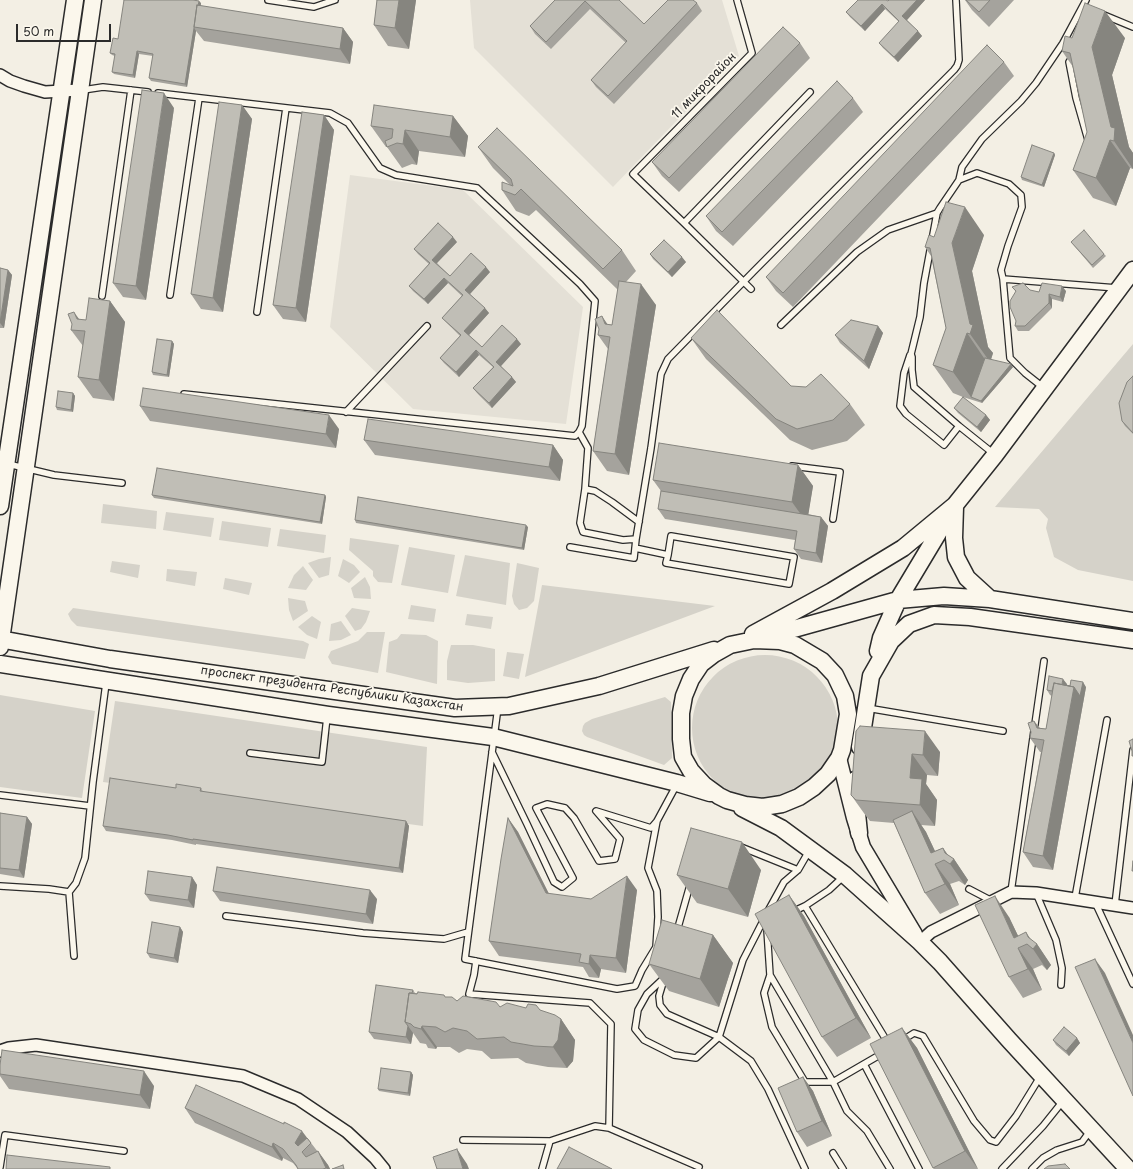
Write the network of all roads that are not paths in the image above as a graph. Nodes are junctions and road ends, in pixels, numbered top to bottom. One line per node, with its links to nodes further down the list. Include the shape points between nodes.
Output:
1 (75, 0): 14 (main road)
2 (93, 0): 12 (main road)
3 (268, 0): 4 (lane, via 314,7)
4 (335, 0)
5 (737, 0): 21 (lane, 11 микрорайон, via 752,53 633,174)
6 (956, 0): 24 (lane, via 959,60 954,70)
7 (1086, 0): 19 (lane, via 1063,43 1036,84 982,139 962,167)
8 (1097, 16): 9 (lane, via 1101,14)
9 (1133, 27)
10 (1076, 50): 18 (lane, via 1069,62)
11 (0, 75): 14 (street, via 10,81 45,92)
12 (80, 90): 13 (lane, via 103,87); 14 (street); 43 (main road)
13 (132, 90): 16 (lane); 28 (lane)
14 (61, 91): 41 (main road)
15 (810, 92): 21 (lane)
16 (199, 98): 17 (lane); 27 (lane)
17 (286, 108): 29 (lane); 37 (lane, via 330,113 348,123 380,168 396,175 477,188 580,284 594,302 582,426)
18 (1088, 140)
19 (959, 180): 20 (lane); 23 (lane, via 977,173 1009,184 1021,195 1022,207 1001,270)
20 (937, 213): 30 (lane, via 888,230 857,252); 32 (lane)
21 (684, 223): 24 (lane)
22 (1133, 270): 25 (main road)
23 (1003, 279): 25 (lane); 33 (lane, via 1010,358)
24 (744, 282): 26 (lane); 38 (lane, via 668,359 661,374)
25 (1120, 288): 33 (main road)
26 (751, 289)
27 (170, 295)
28 (102, 296)
29 (257, 312)
30 (781, 325)
31 (427, 326): 35 (lane)
32 (912, 354): 36 (lane, via 914,387); 36 (lane, via 904,373 900,406 906,414 944,445)
33 (1044, 388): 40 (main road)
34 (177, 393): 35 (lane)
35 (346, 412): 37 (lane, via 575,436)
36 (959, 426): 40 (lane)
37 (579, 432): 45 (lane, via 588,448)
38 (651, 448): 39 (lane); 49 (lane)
39 (659, 449)
40 (995, 455): 46 (main road)
41 (3, 463): 43 (lane); 47 (main road)
42 (785, 465): 48 (lane, via 840,472)
43 (26, 468): 44 (lane, via 54,475); 59 (main road)
44 (122, 484)
45 (585, 489): 49 (lane, via 595,491); 50 (lane, via 580,524 583,532 623,540)
46 (956, 505): 54 (main road, via 956,556 967,578); 55 (main road); 60 (main road, via 903,548 832,591)
47 (0, 506)
48 (833, 520)
49 (639, 522): 50 (lane)
50 (636, 539): 52 (lane)
51 (570, 547): 52 (lane, via 634,558)
52 (635, 548): 53 (lane)
53 (668, 555): 53 (lane, via 671,536 794,557 789,584 666,563)
54 (990, 599): 55 (main road, via 944,596); 56 (main road)
55 (898, 600): 57 (main road); 64 (main road, via 881,638)
56 (1133, 621)
57 (754, 640): 60 (main road); 74 (main road, via 780,641 795,645 822,661 835,675 845,696 848,714)
58 (1133, 640): 64 (main road, via 970,617 934,615 909,624 891,641)
59 (0, 642): 61 (main road, проспект президента Республики Казахстан)
60 (733, 644): 66 (main road, проспект президента Республики Казахстан, via 599,686 509,706); 77 (main road, via 701,664 684,696 681,713 683,757 704,785)
61 (110, 659): 65 (main road); 66 (main road, проспект президента Республики Казахстан, via 455,708)
62 (1044, 661): 89 (lane)
63 (0, 664): 65 (main road)
64 (871, 676): 67 (main road); 74 (main road)
65 (107, 680): 68 (main road); 78 (lane)
66 (498, 706): 71 (lane)
67 (867, 708): 70 (lane); 80 (main road, via 854,784)
68 (328, 715): 71 (main road); 73 (lane, via 322,762)
69 (1107, 720): 91 (lane)
70 (1003, 731)
71 (493, 745): 75 (main road); 79 (lane, via 554,882 562,887 573,878 536,808 547,804 565,808 574,818 598,861 615,858 620,839 596,811 651,828); 100 (lane)
72 (1133, 750): 94 (lane)
73 (250, 753)
74 (841, 754): 77 (main road, via 828,774 814,787 782,804 745,806); 80 (street)
75 (677, 783): 77 (main road); 79 (lane)
76 (0, 795): 78 (lane)
77 (723, 798): 82 (main road, via 781,828)
78 (90, 806): 88 (lane, via 85,858 76,883)
79 (657, 821): 104 (lane, via 648,868 657,891 656,947 636,986 617,989)
80 (859, 833): 102 (street, via 863,847)
81 (733, 844): 83 (lane)
82 (810, 849): 83 (lane); 84 (main road)
83 (798, 870): 110 (lane, via 784,882 743,960)
84 (845, 875): 95 (lane, via 829,890); 102 (main road)
85 (692, 878): 101 (lane)
86 (0, 886): 88 (lane)
87 (969, 889): 92 (lane)
88 (69, 892): 103 (lane)
89 (1012, 892): 90 (street); 92 (street)
90 (1036, 893): 91 (street); 109 (lane, via 1056,940 1062,968)
91 (1075, 898): 93 (street)
92 (993, 901): 102 (street, via 931,932)
93 (1095, 902): 94 (street); 108 (lane)
94 (1115, 905): 96 (street)
95 (805, 906): 98 (lane); 113 (lane, via 891,1048)
96 (1133, 908)
97 (226, 916): 100 (lane, via 363,933 444,939)
98 (784, 916)
99 (772, 925): 106 (lane, via 767,930)
100 (468, 932): 104 (lane, via 465,959)
101 (676, 938)
102 (920, 942): 114 (main road)
103 (74, 956)
104 (476, 962): 117 (lane, via 469,994 590,1003 611,1024)
105 (667, 969): 107 (lane)
106 (770, 975): 115 (lane); 115 (lane, via 764,993 772,1027 805,1082)
107 (665, 976): 110 (lane, via 659,996 660,1005 667,1014); 110 (lane, via 646,994 638,1010 635,1029 644,1040 674,1055 696,1058)
108 (1133, 984)
109 (1061, 985)
110 (719, 1037): 127 (lane, via 751,1061 768,1089)
111 (895, 1046): 114 (lane, via 914,1033 923,1036 974,1121 990,1140 996,1142 1016,1116)
112 (0, 1051): 125 (street, via 36,1045 243,1076 298,1099 347,1132)
113 (864, 1064): 115 (lane); 130 (lane)
114 (1041, 1075): 116 (main road)
115 (833, 1082): 129 (lane, via 847,1112 867,1131)
116 (1065, 1099): 118 (main road); 131 (lane)
117 (608, 1128): 120 (lane, via 595,1126); 124 (lane)
118 (1092, 1129): 132 (lane, via 1082,1142 1057,1150 1043,1158); 133 (main road)
119 (463, 1140): 120 (lane)
120 (550, 1141): 126 (lane)
121 (124, 1151): 123 (lane, via 5,1135)
122 (833, 1153): 128 (lane)
123 (0, 1167)
124 (698, 1167)
125 (384, 1169)
126 (542, 1169)
127 (805, 1169)
128 (843, 1169)
129 (890, 1169)
130 (919, 1169)
131 (1002, 1169)
132 (1032, 1169)
133 (1128, 1169)

